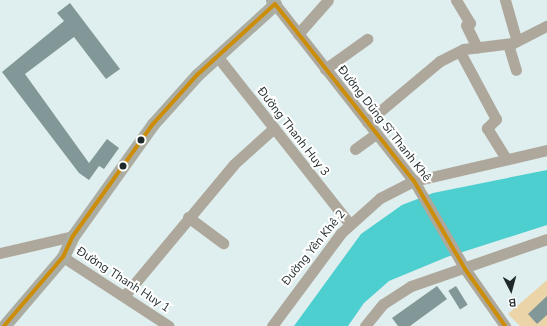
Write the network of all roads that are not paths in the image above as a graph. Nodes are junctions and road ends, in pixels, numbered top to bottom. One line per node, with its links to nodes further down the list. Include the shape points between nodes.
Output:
1 (328, 0): 6 (street)
2 (456, 0): 9 (street, via 470,23 466,25)
3 (505, 0): 8 (street)
4 (273, 2): 6 (street, Đường Dũng Sĩ Thanh Khê); 11 (main road)
5 (547, 26): 8 (street)
6 (298, 34): 12 (street, Đường Dũng Sĩ Thanh Khê)
7 (367, 39): 12 (street)
8 (512, 41): 9 (street); 13 (street)
9 (477, 48): 10 (street)
10 (460, 52): 14 (street, via 440,61); 19 (street, via 496,119 487,128)
11 (217, 56): 15 (street, Đường Thanh Huy 3); 23 (main road, via 154,124)
12 (325, 69): 14 (street, Đường Dũng Sĩ Thanh Khê)
13 (516, 70)
14 (367, 122): 16 (street, Đường Dũng Sĩ Thanh Khê)
15 (274, 128): 21 (street, via 234,164); 22 (street, Đường Thanh Huy 3)
16 (376, 134): 17 (street); 20 (street, Đường Dũng Sĩ Thanh Khê)
17 (355, 149)
18 (547, 150): 19 (street, Đường Yên Khê 2)
19 (506, 159): 20 (street, Đường Yên Khê 2)
20 (414, 181): 22 (street, Đường Yên Khê 2, via 380,198); 28 (street, Đường Dũng Sĩ Thanh Khê)
21 (188, 217): 25 (street); 29 (street)
22 (349, 223): 32 (street, Đường Yên Khê 2)
23 (73, 236): 26 (street); 27 (main road)
24 (547, 239): 28 (street)
25 (223, 243)
26 (0, 253)
27 (63, 257): 29 (street, Đường Thanh Huy 1); 30 (main road)
28 (465, 269): 33 (street, via 430,278 395,294); 34 (street, Đường Dũng Sĩ Thanh Khê)
29 (125, 295): 31 (street, Đường Thanh Huy 1)
30 (4, 326)
31 (170, 326)
32 (272, 326)
33 (364, 326)
34 (505, 326)

